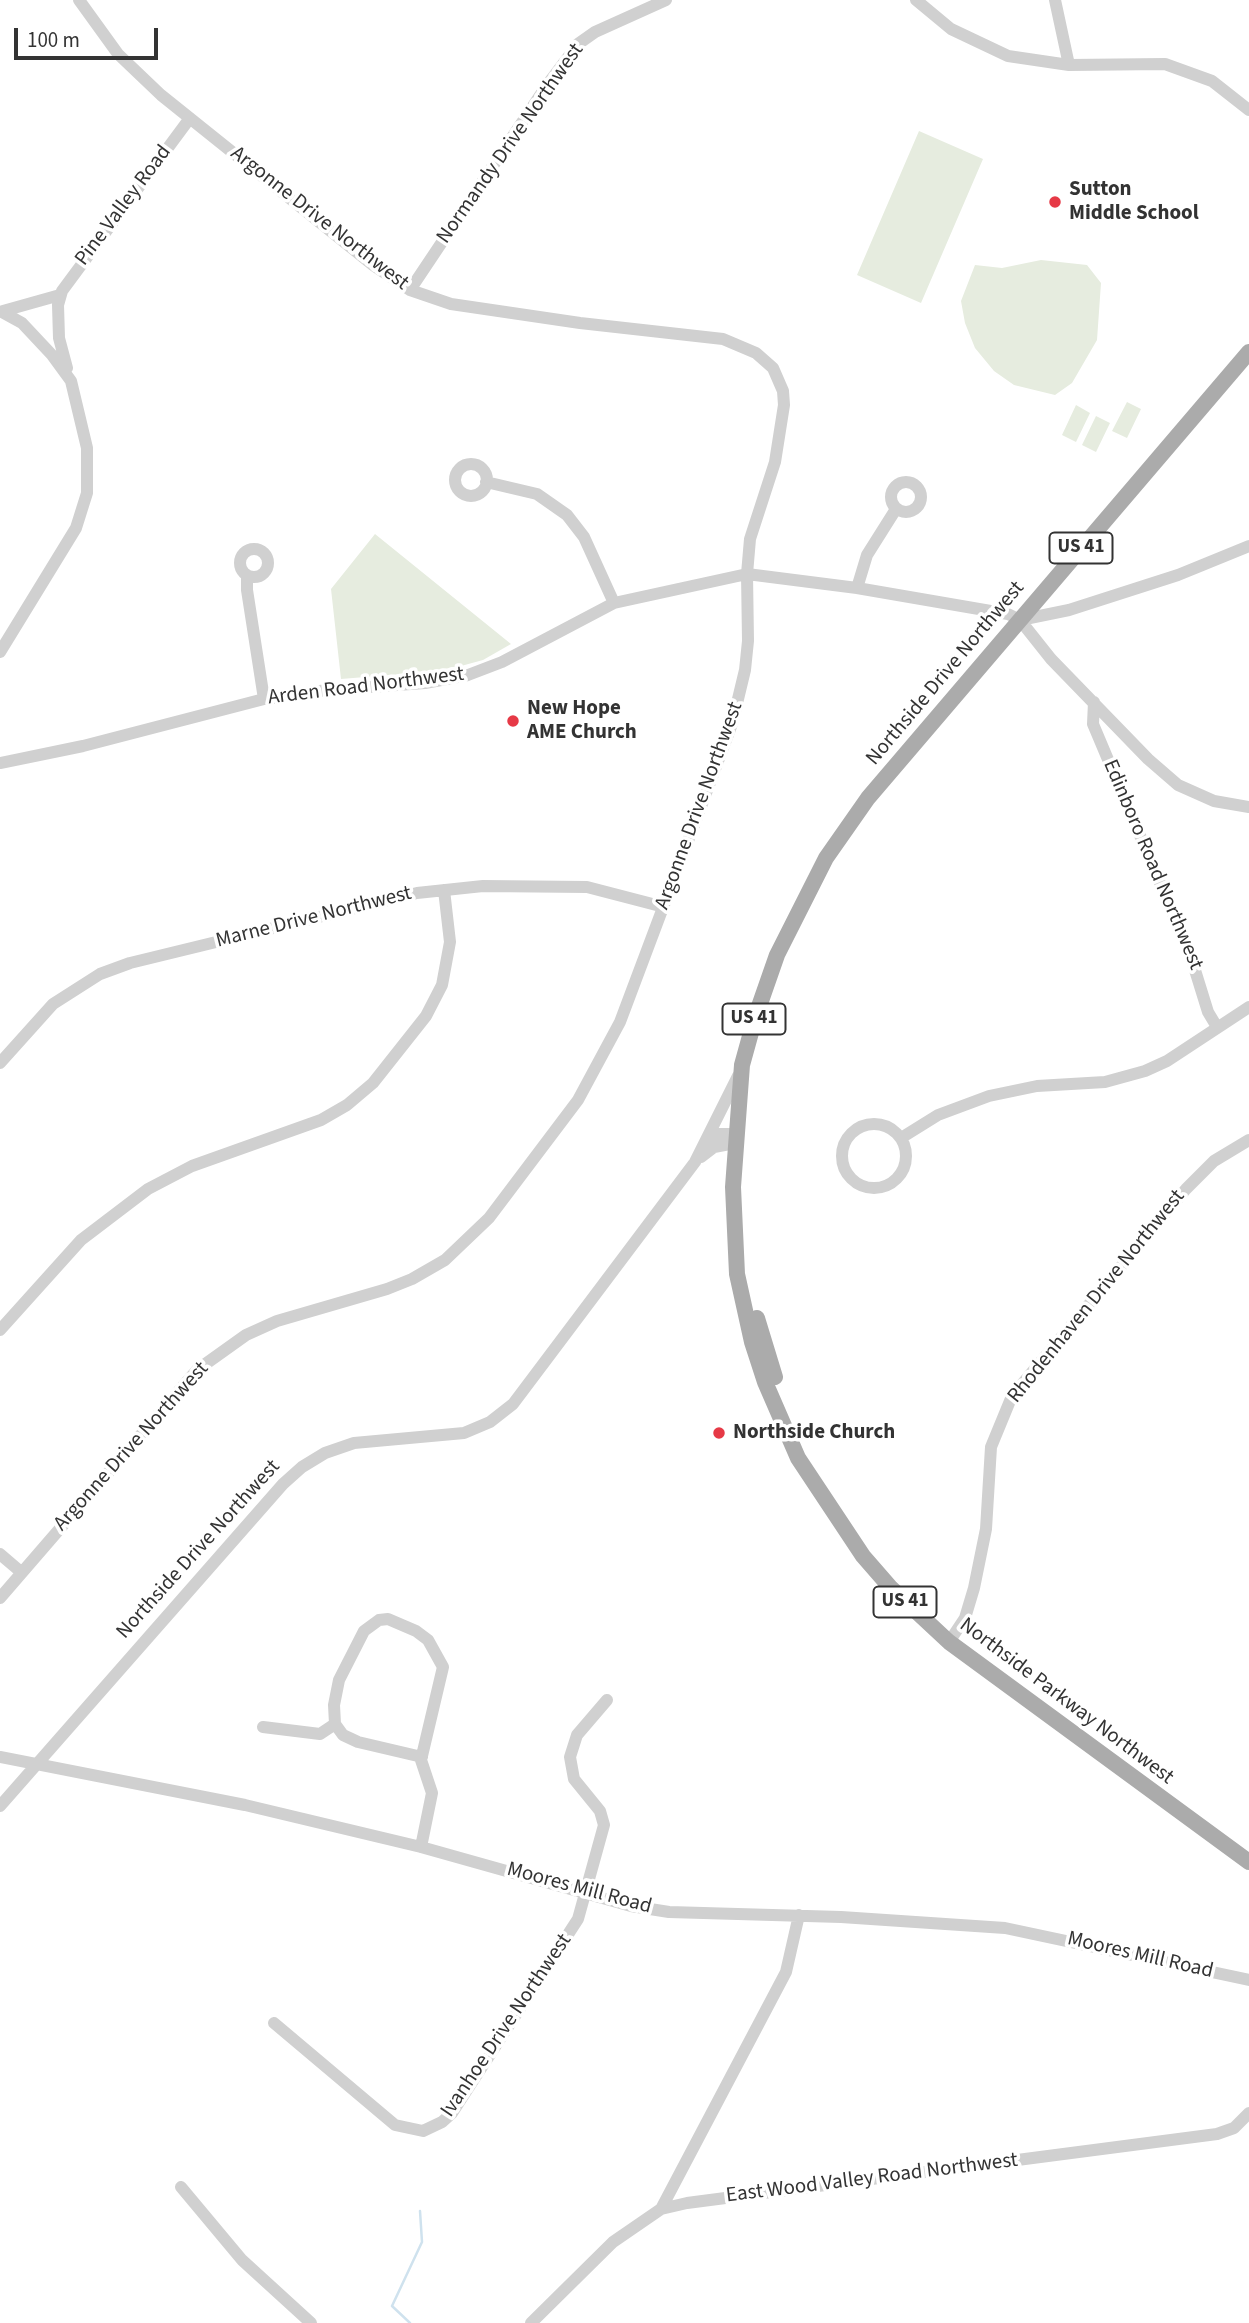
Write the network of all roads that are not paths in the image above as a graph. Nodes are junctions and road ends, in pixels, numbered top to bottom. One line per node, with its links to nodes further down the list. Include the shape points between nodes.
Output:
1 (79, 0): 7 (street, Argonne Drive Northwest, via 118,54)
2 (666, 0): 8 (street, Normandy Drive Northwest, via 578,44)
3 (916, 0): 5 (street, via 978,45 1015,58)
4 (1055, 0): 5 (street)
5 (1069, 65): 6 (street, via 1165,64 1183,68 1225,88)
6 (1249, 110)
7 (190, 118): 8 (street, Argonne Drive Northwest); 9 (street, Pine Valley Road)
8 (410, 290): 16 (street, Argonne Drive Northwest, via 451,304 723,339 764,359 779,376 784,405 775,462 750,539)
9 (60, 295): 10 (street); 12 (street, via 59,338)
10 (1, 312): 12 (street, via 22,323)
11 (1249, 352): 20 (main road, Northside Drive Northwest / US 41)
12 (71, 381): 21 (street, via 87,447 83,513)
13 (486, 482): 19 (street, via 537,494 568,514 584,537)
14 (897, 509): 18 (street, via 867,555)
15 (1249, 546): 20 (street, Arden Road Northwest, via 1178,575 1069,610)
16 (747, 574): 18 (street, Arden Road Northwest); 19 (street, Arden Road Northwest); 27 (street, Argonne Drive Northwest, via 748,641 740,698)
17 (247, 576): 22 (street)
18 (857, 588): 20 (street, Arden Road Northwest)
19 (614, 603): 22 (street, Arden Road Northwest, via 468,675)
20 (1020, 620): 23 (street, via 1030,637); 31 (main road, Northside Drive Northwest / US 41, via 868,798 826,858 777,955)
21 (0, 652)
22 (264, 699): 24 (street, Arden Road Northwest)
23 (1094, 702): 25 (street, via 1178,785 1214,801); 29 (street, Edinboro Road Northwest, via 1093,724)
24 (0, 763)
25 (1249, 807)
26 (444, 890): 27 (street, Marne Drive Northwest, via 587,887); 30 (street, Marne Drive Northwest, via 130,963 100,974 53,1004); 37 (street, via 450,942 442,985 426,1016 373,1083 321,1120 192,1166 148,1189 81,1240)
27 (664, 907): 39 (street, Argonne Drive Northwest, via 599,1066 561,1126 475,1234 412,1279 277,1321 216,1354 178,1389)
28 (1249, 1007): 29 (street)
29 (1216, 1027): 33 (street, via 1145,1071 1105,1082 1037,1086 989,1096 938,1115)
30 (0, 1063)
31 (742, 1066): 32 (main road, Northside Drive Northwest / US 41); 35 (street, Northside Drive Northwest)
32 (735, 1138): 35 (street, via 719,1134); 36 (street, Northside Drive Northwest); 41 (main road, Northside Parkway Northwest / US 41, via 737,1274 752,1342 798,1458 863,1556 890,1587)
33 (901, 1138): 33 (street, via 880,1124 857,1128 842,1147 846,1173 866,1187 891,1184 906,1163)
34 (1249, 1140): 41 (street, Rhodenhaven Drive Northwest, via 1214,1161 1185,1189 1012,1396 991,1447 986,1529 968,1608)
35 (706, 1142): 36 (street, Northside Drive Northwest)
36 (695, 1161): 47 (street, Northside Drive Northwest, via 513,1404 490,1422 464,1433 354,1443 302,1467)
37 (0, 1330)
38 (0, 1554): 39 (street)
39 (21, 1573): 40 (street, Argonne Drive Northwest)
40 (0, 1598)
41 (952, 1638): 50 (main road, Northside Parkway Northwest / US 41); 51 (main road, Northside Parkway Northwest / US 41)
42 (607, 1700): 52 (street, Ivanhoe Drive Northwest, via 577,1735 570,1757 574,1779 603,1817)
43 (335, 1724): 44 (street, via 320,1734); 46 (street, via 343,1735 358,1742); 46 (street, via 339,1680 364,1630 379,1620 403,1623 428,1640 443,1667)
44 (263, 1727)
45 (0, 1757): 47 (street, Moores Mill Road)
46 (422, 1757): 49 (street, via 432,1793)
47 (37, 1763): 48 (street, Northside Drive Northwest); 49 (street, Moores Mill Road)
48 (0, 1806)
49 (421, 1847): 52 (street, Moores Mill Road)
50 (1249, 1849)
51 (1249, 1862)
52 (587, 1894): 53 (street, Moores Mill Road, via 669,1912); 55 (street, Ivanhoe Drive Northwest, via 570,1935 452,2113 432,2128 414,2131 395,2125)
53 (799, 1915): 54 (street, Moores Mill Road, via 1005,1928); 58 (street, via 786,1972)
54 (1249, 1980)
55 (274, 2024)
56 (1249, 2113): 58 (street, East Wood Valley Road Northwest, via 1234,2129 1217,2134)
57 (181, 2187): 59 (street, via 242,2260)
58 (661, 2209): 60 (street, East Wood Valley Road Northwest, via 612,2242)
59 (311, 2323)
60 (531, 2323)

